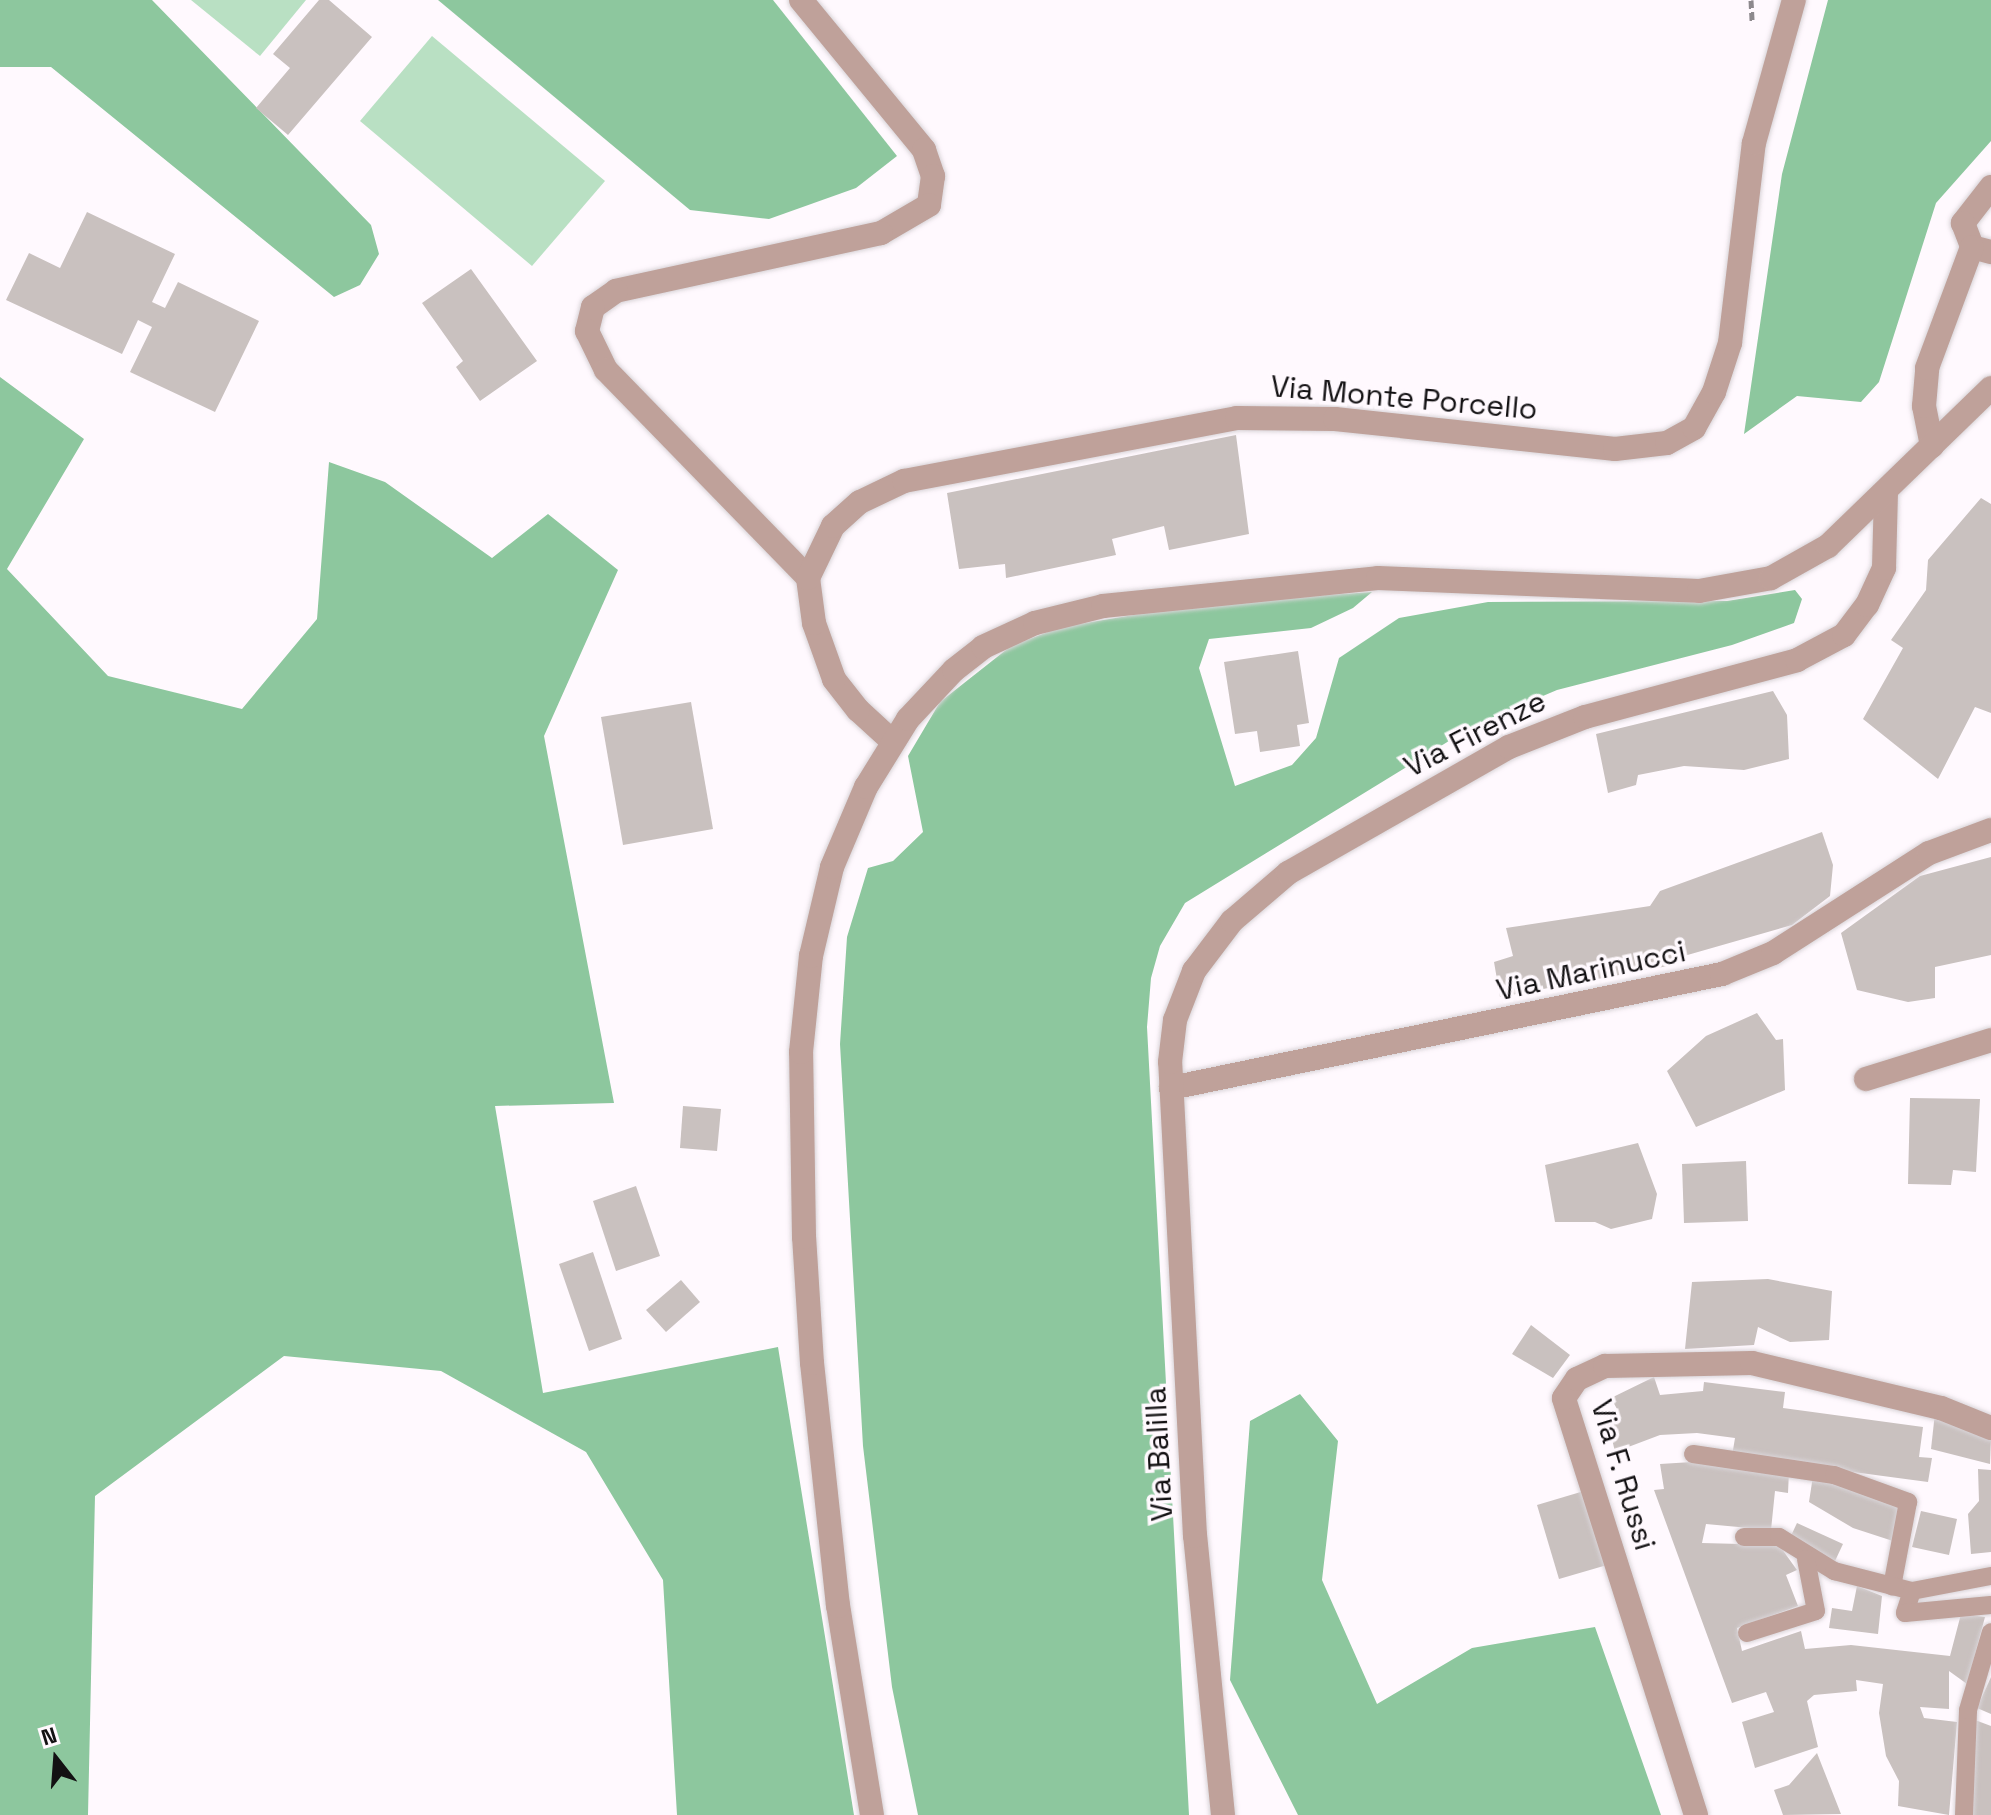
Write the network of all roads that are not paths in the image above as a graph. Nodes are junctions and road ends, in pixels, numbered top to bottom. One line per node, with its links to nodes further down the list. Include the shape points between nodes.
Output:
1 (801, 0): 8 (street, via 924,150 933,176 929,205 881,233 616,291 593,307 587,331 606,370)
2 (1794, 0): 8 (street, Via Monte Porcello, via 1756,133 1725,360 1701,419 1680,438 1615,449 1316,417 1192,425 904,481 860,502 833,526)
3 (1991, 187): 4 (street, via 1963,223)
4 (1982, 249): 6 (street, via 1927,368 1924,406)
5 (1991, 388): 6 (street)
6 (1932, 446): 7 (street)
7 (1886, 491): 9 (street, via 1799,566 1726,588 1378,578 1268,586 1070,612 983,647 938,686); 13 (street, Via Firenze, via 1884,568 1867,605 1832,643 1738,679 1541,733 1310,859 1267,888 1216,939 1194,971 1171,1039)
8 (808, 578): 9 (street, via 814,623 834,679)
9 (892, 741): 24 (street, via 832,867 811,956 801,1067 804,1252 824,1485)
10 (1991, 830): 13 (street, Via Marinucci, via 1929,853 1773,953 1722,974)
11 (1991, 1040): 12 (street)
12 (1866, 1079)
13 (1171, 1088): 25 (street, Via Balilla, via 1195,1536)
14 (1991, 1428): 26 (street, Via F. Russi, via 1941,1408 1752,1363 1605,1366 1577,1379 1564,1398)
15 (1693, 1454): 19 (lane, via 1834,1475 1908,1502)
16 (1744, 1537): 17 (lane, via 1779,1537)
17 (1806, 1559): 19 (lane); 23 (lane, via 1816,1611)
18 (1991, 1576): 20 (lane)
19 (1892, 1587): 20 (lane)
20 (1912, 1591): 21 (lane, via 1905,1613)
21 (1991, 1605)
22 (1991, 1632): 27 (lane, via 1968,1710)
23 (1747, 1633)
24 (872, 1815)
25 (1223, 1815)
26 (1696, 1815)
27 (1964, 1815)

